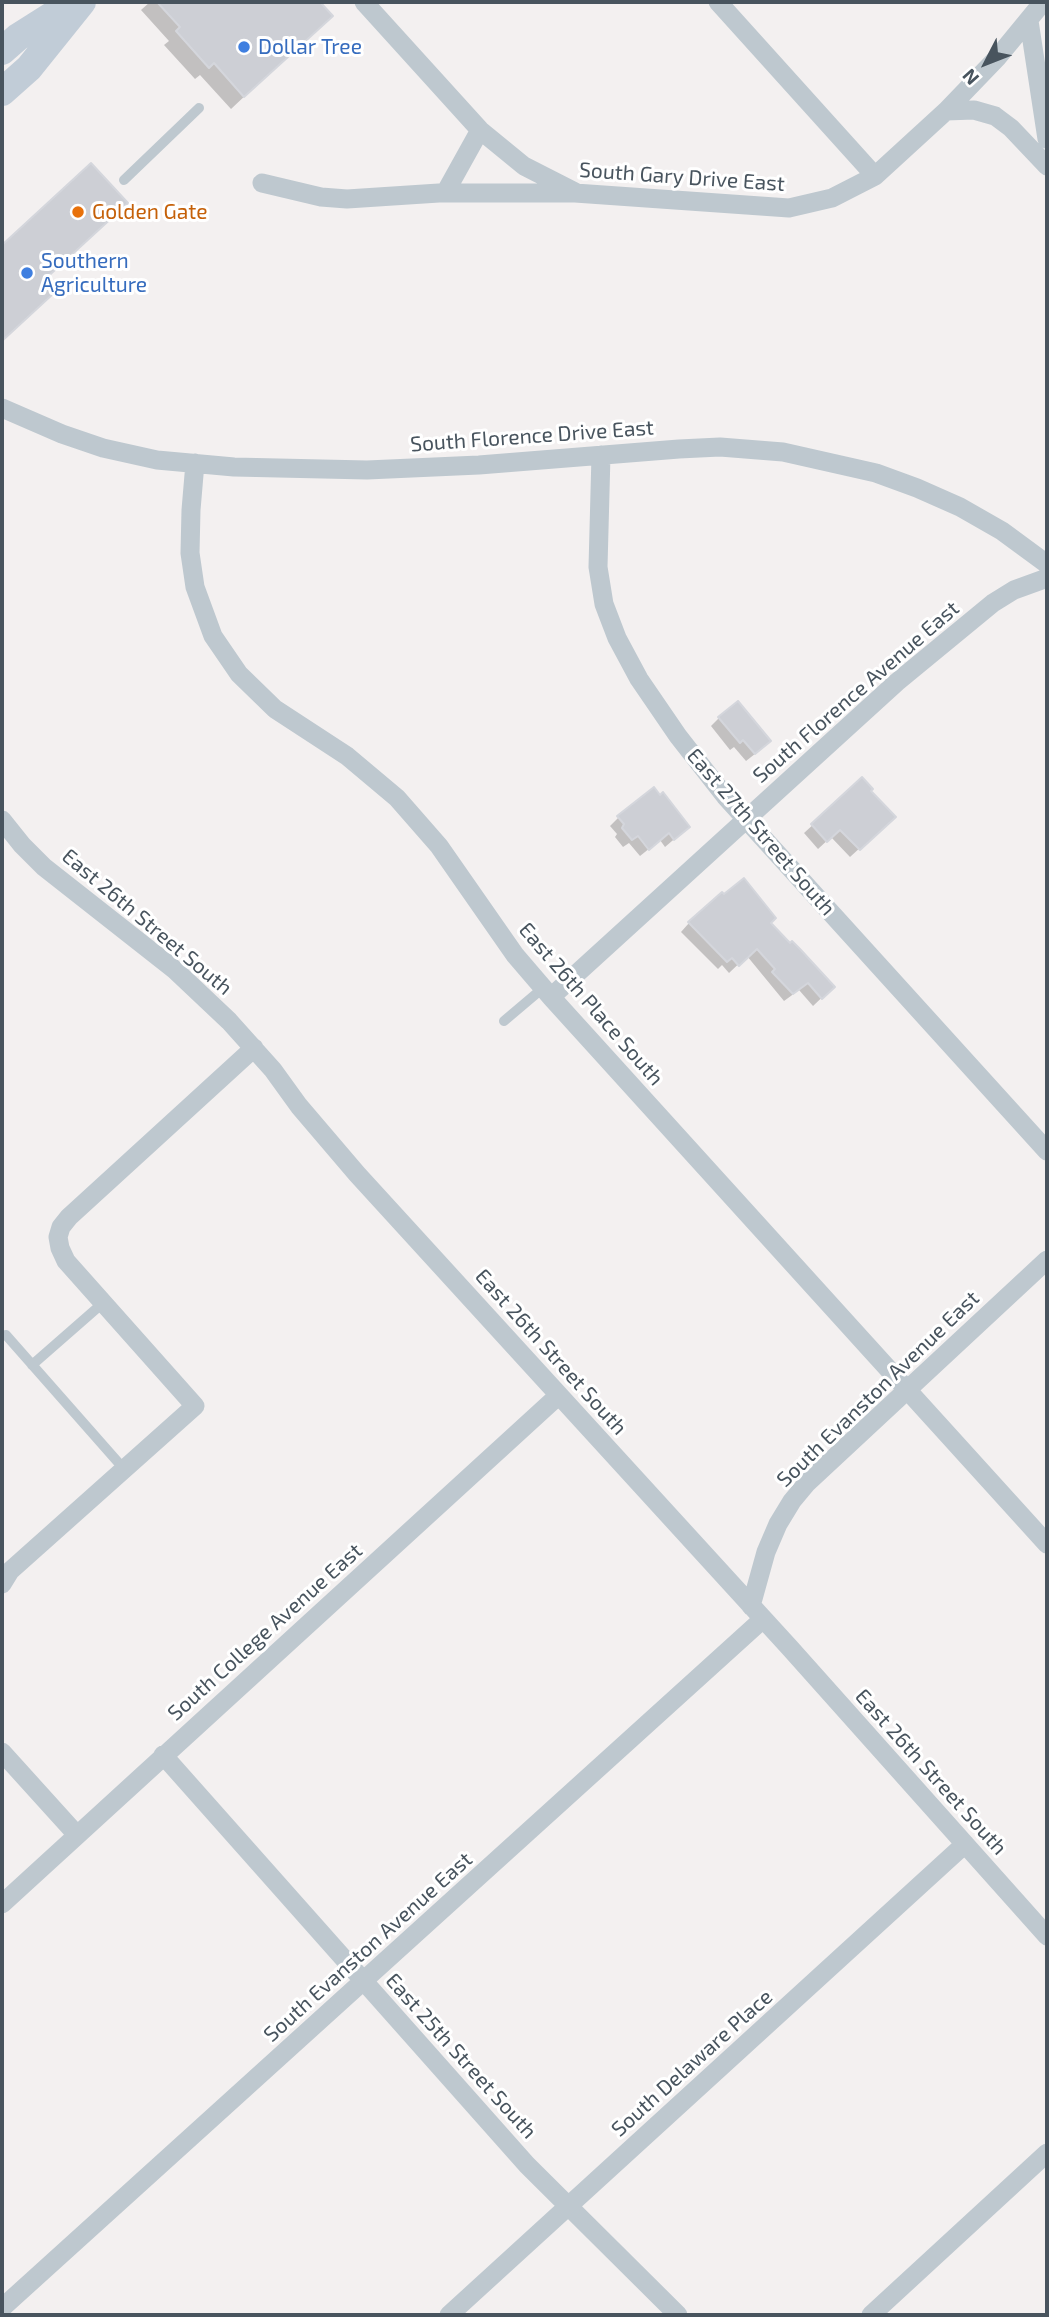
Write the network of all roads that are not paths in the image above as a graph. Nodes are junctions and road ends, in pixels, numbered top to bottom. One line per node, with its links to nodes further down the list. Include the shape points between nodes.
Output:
1 (74, 2): 7 (main road)
2 (82, 2): 8 (main road, via 29,68)
3 (364, 2): 11 (street)
4 (718, 2): 14 (street)
5 (1043, 2): 6 (street, South Gary Drive East)
6 (1029, 21): 10 (street, South Gary Drive East); 12 (street)
7 (2, 51)
8 (6, 81)
9 (199, 108): 15 (lane)
10 (946, 111): 13 (street, via 974,110 995,116); 14 (street, South Gary Drive East)
11 (480, 130): 17 (street); 18 (street, via 524,166)
12 (1047, 139)
13 (1047, 166)
14 (875, 176): 18 (street, South Gary Drive East, via 832,198 789,208)
15 (124, 180)
16 (262, 183): 17 (street, South Gary Drive East, via 321,197)
17 (445, 193): 18 (street, South Gary Drive East)
18 (575, 193)
19 (6, 414): 21 (street, South Florence Drive East, via 103,448)
20 (601, 455): 21 (street, South Florence Drive East, via 367,470); 22 (street, South Florence Drive East, via 720,447 832,462 876,473 960,507); 25 (street, East 27th Street South, via 598,567 604,604 617,638 678,736)
21 (195, 463): 26 (street, East 26th Place South, via 190,553 195,587 225,656 275,709 347,757 397,798 439,846)
22 (1047, 565)
23 (1047, 578): 25 (street, South Florence Avenue East, via 1014,590 972,619)
24 (2, 820): 28 (street, East 26th Street South, via 44,867 175,970)
25 (747, 820): 26 (street, South Florence Avenue East); 29 (street, East 27th Street South)
26 (547, 993): 27 (lane); 34 (street, East 26th Place South)
27 (504, 1021)
28 (254, 1048): 31 (street, via 61,1227 58,1237 66,1261); 35 (street, East 26th Street South, via 350,1166)
29 (1047, 1151)
30 (1047, 1260): 34 (street, South Evanston Avenue East)
31 (104, 1302): 33 (lane); 36 (street, via 195,1406)
32 (6, 1335): 33 (lane)
33 (32, 1365): 36 (lane)
34 (908, 1391): 37 (street, East 26th Place South); 39 (street, South Evanston Avenue East, via 792,1501 766,1552)
35 (559, 1395): 39 (street, East 26th Street South); 41 (street, South College Avenue East)
36 (124, 1469): 38 (street, via 10,1571)
37 (1047, 1544)
38 (2, 1584)
39 (757, 1613): 43 (street, East 26th Street South); 46 (street, South Evanston Avenue East)
40 (2, 1752): 42 (street)
41 (163, 1755): 42 (street, South College Avenue East); 46 (street, East 25th Street South)
42 (77, 1835): 44 (street, South College Avenue East)
43 (965, 1844): 45 (street, East 26th Street South); 48 (street, South Delaware Place)
44 (2, 1904)
45 (1047, 1936)
46 (364, 1982): 48 (street, East 25th Street South); 49 (street, South Evanston Avenue East)
47 (1047, 2153): 52 (street)
48 (568, 2208): 50 (street, South Delaware Place); 51 (street, East 25th Street South)
49 (2, 2308)
50 (449, 2315)
51 (678, 2315)
52 (871, 2315)

